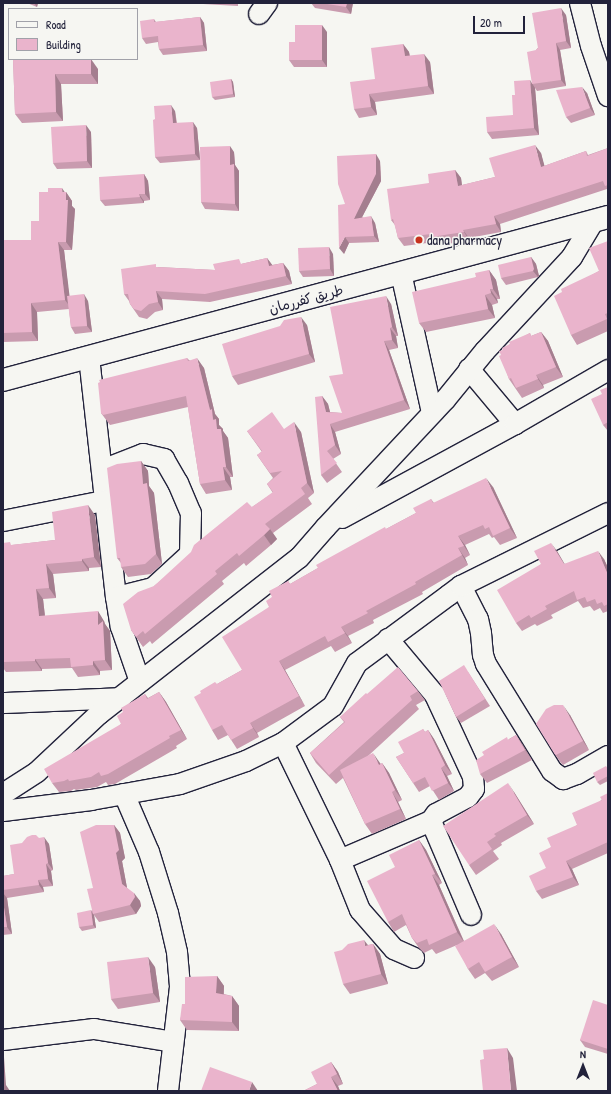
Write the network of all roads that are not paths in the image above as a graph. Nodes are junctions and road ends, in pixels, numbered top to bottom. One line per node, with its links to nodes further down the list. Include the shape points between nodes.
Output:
1 (580, 3): 2 (street)
2 (608, 96)
3 (601, 219): 4 (main road, طريق كفررمان); 6 (street, via 572,256)
4 (401, 273): 5 (main road, طريق كفررمان); 9 (street)
5 (89, 357): 8 (main road, طريق كفررمان); 11 (street)
6 (469, 370): 9 (street); 10 (street)
7 (608, 370): 10 (street)
8 (3, 380)
9 (432, 413): 15 (street)
10 (515, 424): 15 (street)
11 (102, 470): 12 (street); 17 (street, via 144,454 164,459 191,513 190,554 153,588)
12 (104, 501): 14 (street); 17 (street)
13 (608, 513): 16 (street)
14 (3, 521)
15 (326, 527): 19 (street, via 299,558)
16 (462, 586): 18 (street); 23 (street, via 478,619 486,664 552,771 564,779)
17 (116, 597): 19 (street, via 121,627)
18 (388, 639): 22 (street, via 357,663 332,706); 27 (street, via 435,695 473,777 474,789 468,797 436,814)
19 (140, 682): 20 (street)
20 (121, 698): 21 (street); 24 (street, via 99,714 37,772)
21 (3, 703)
22 (283, 743): 25 (street, via 246,761 180,784); 28 (street)
23 (608, 756)
24 (3, 794)
25 (124, 794): 26 (street); 32 (street, via 149,852 177,952 180,987)
26 (3, 811)
27 (431, 821): 28 (street); 29 (street)
28 (340, 860): 30 (street, via 360,910 394,949)
29 (471, 915)
30 (414, 958)
31 (3, 1040): 32 (street, via 94,1029)
32 (173, 1042): 33 (street)
33 (168, 1091)

